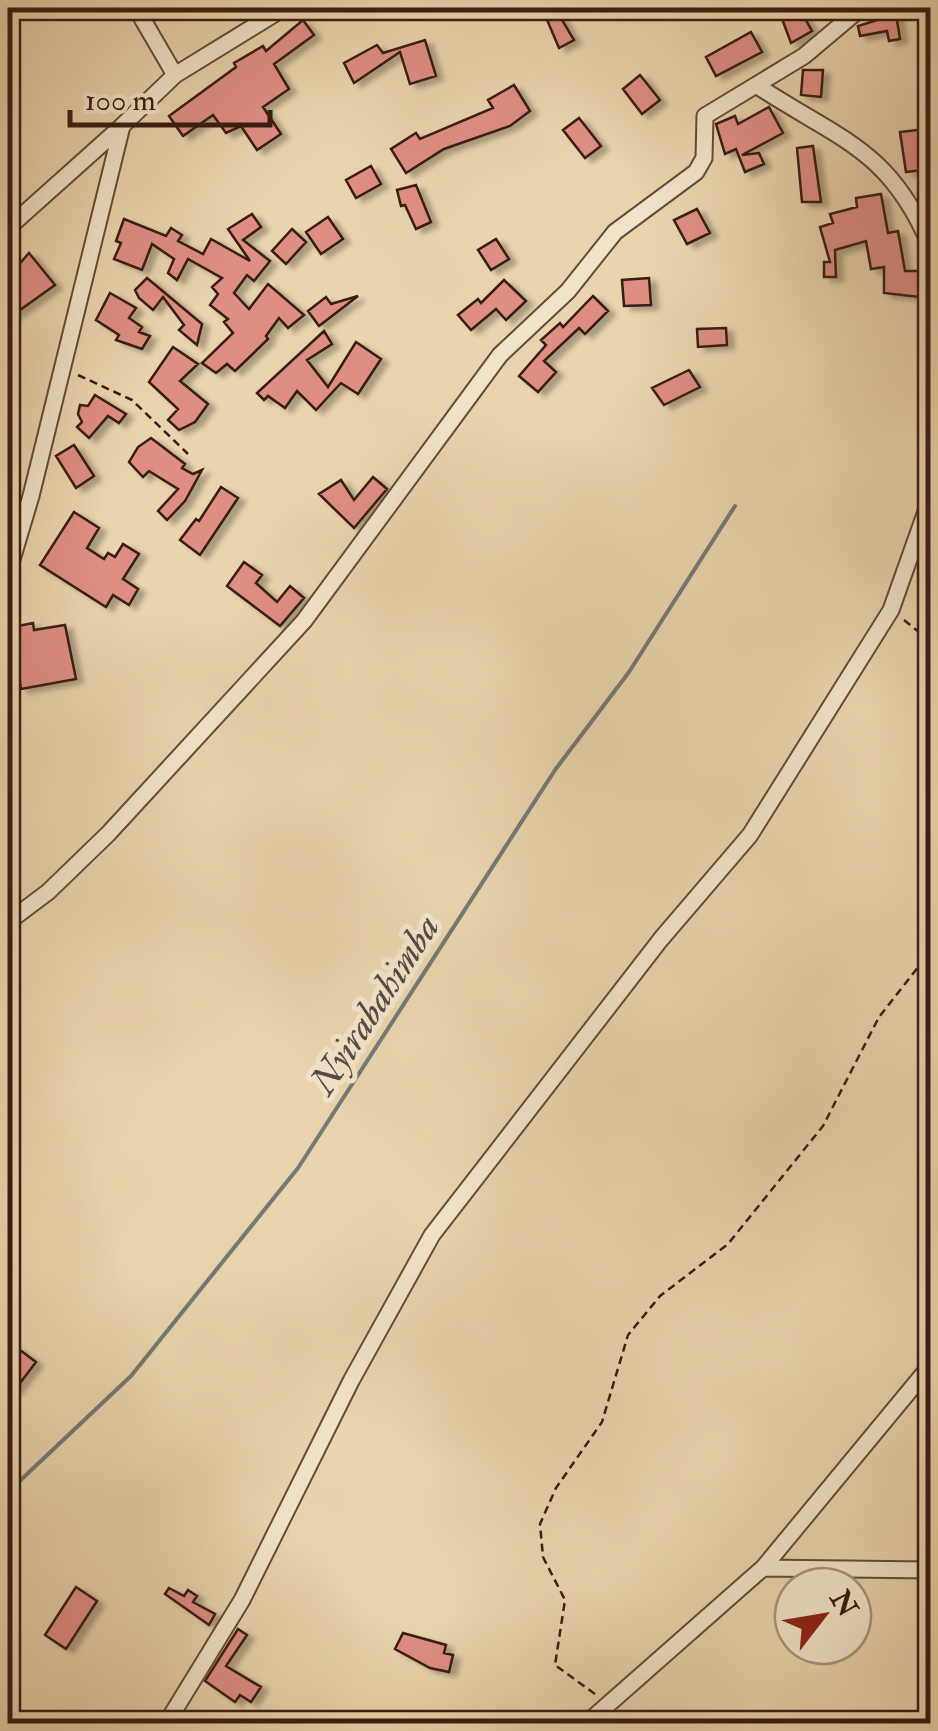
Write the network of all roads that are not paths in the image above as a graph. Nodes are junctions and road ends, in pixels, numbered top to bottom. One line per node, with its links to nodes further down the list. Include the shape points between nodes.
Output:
1 (136, 8): 4 (street)
2 (284, 8): 4 (street)
3 (861, 8): 5 (street)
4 (175, 75): 6 (street)
5 (759, 87): 8 (street, via 884,166); 11 (street, via 704,116 702,164 615,232 568,291 500,355 304,621 108,834)
6 (122, 126): 7 (street); 10 (street)
7 (8, 228)
8 (930, 245)
9 (930, 500): 15 (street, via 892,610 750,835 660,939 432,1235 242,1600)
10 (8, 573)
11 (8, 922)
12 (930, 1366): 13 (street)
13 (763, 1568): 14 (street); 16 (street)
14 (930, 1570)
15 (166, 1724)
16 (586, 1724)

